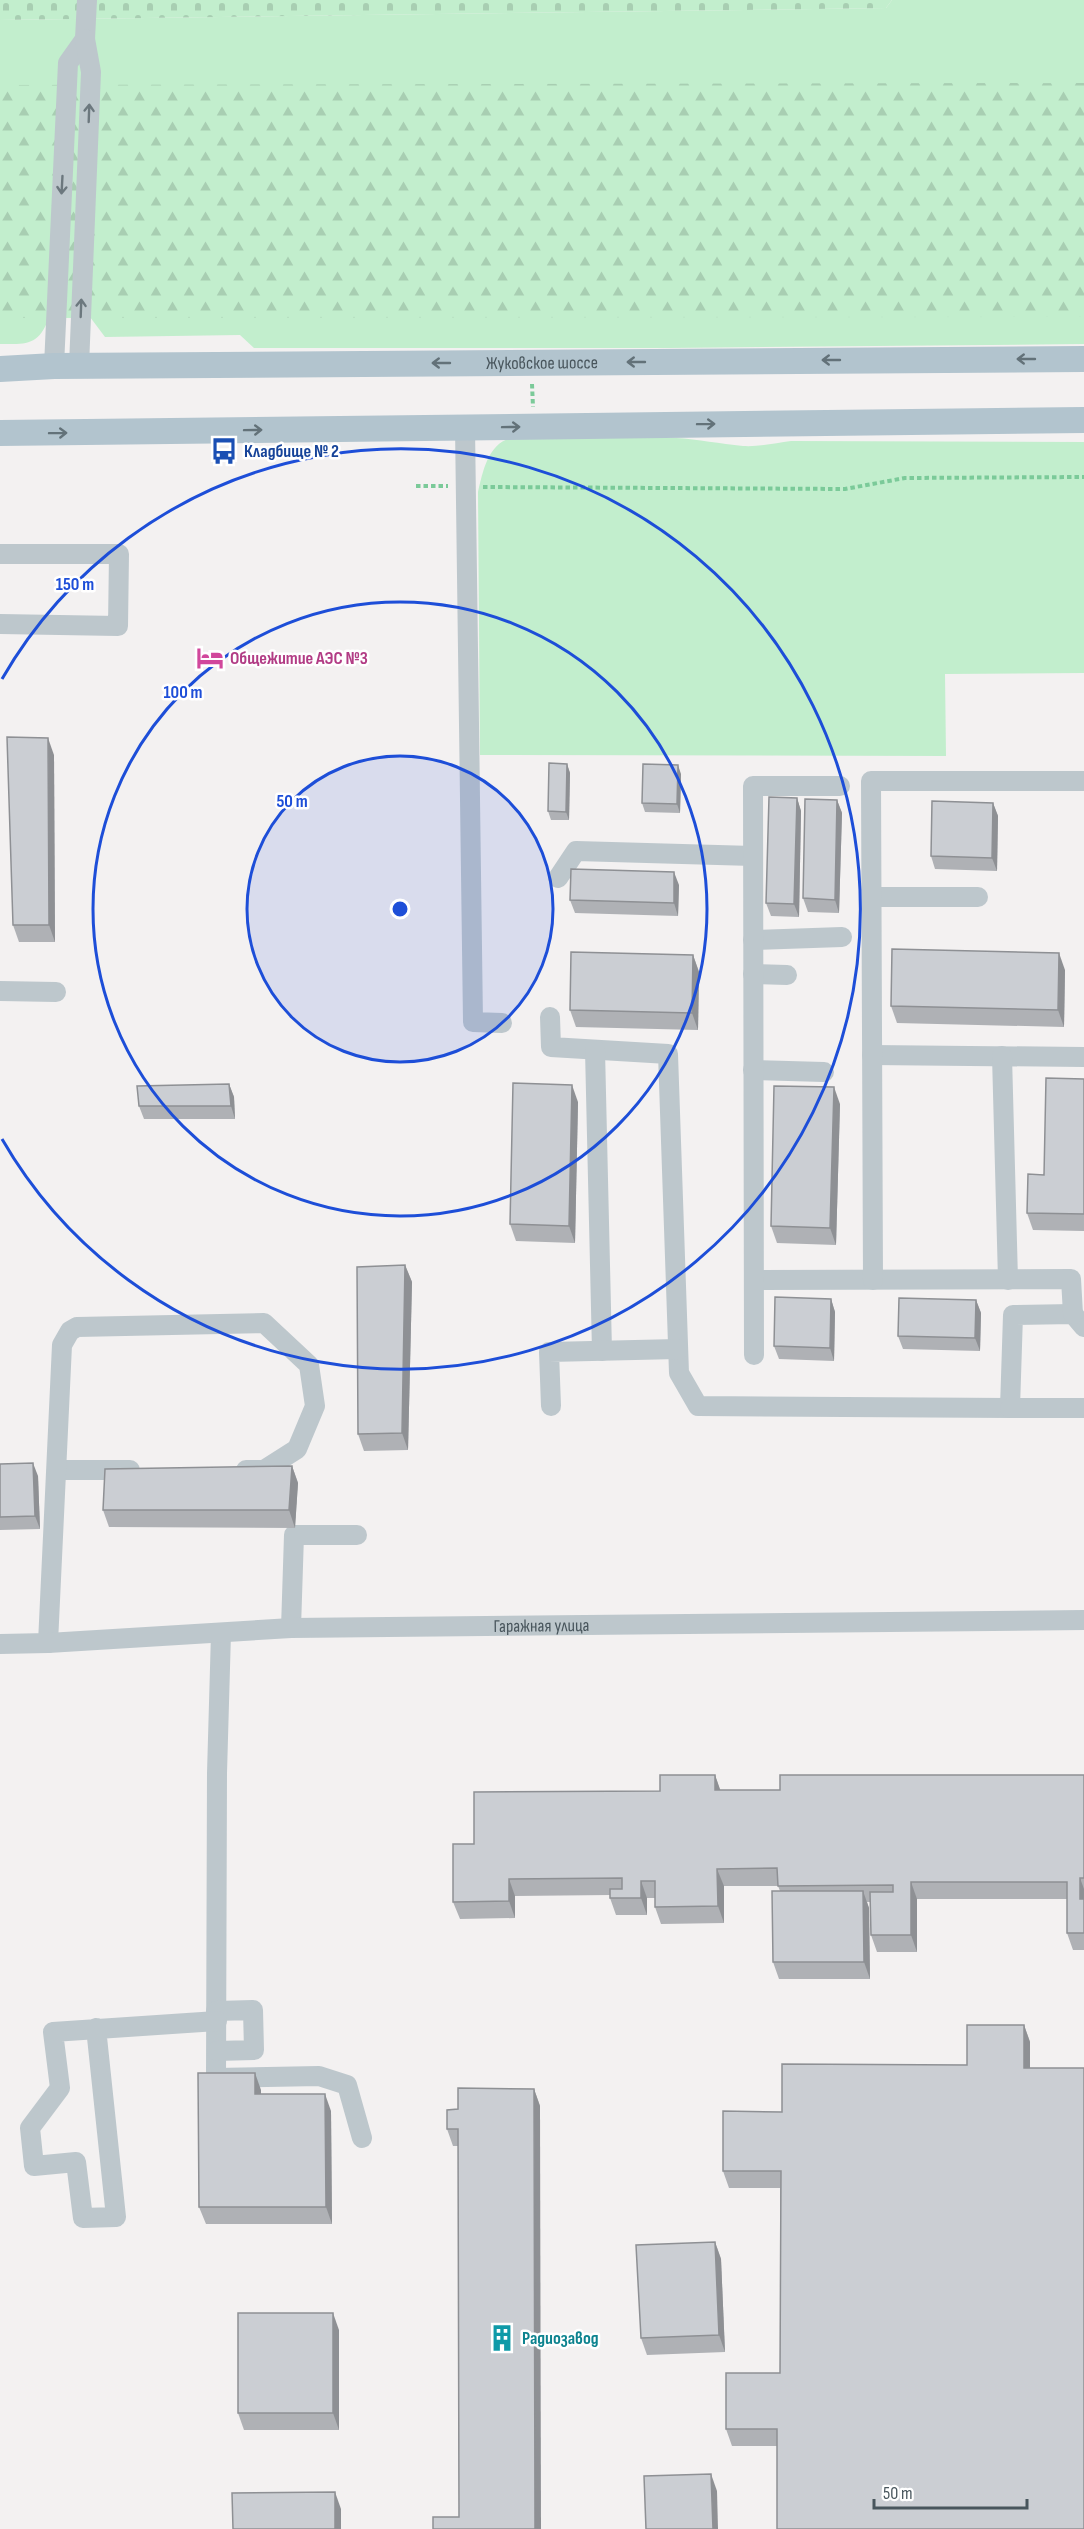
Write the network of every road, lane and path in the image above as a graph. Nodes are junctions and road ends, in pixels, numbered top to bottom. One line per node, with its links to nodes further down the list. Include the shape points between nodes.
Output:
1 (87, 0): 2 (street)
2 (85, 39): 5 (street, one-way to 2, via 91,72); 5 (street, one-way to 5, via 68,63)
3 (1084, 359): 4 (main road, Жуковское шоссе, one-way to 4)
4 (531, 363): 5 (main road, Жуковское шоссе, one-way to 5); 8 (path)
5 (66, 366): 6 (main road, Жуковское шоссе)
6 (0, 369)
7 (1084, 420): 8 (main road, one-way to 7)
8 (534, 427): 9 (main road, one-way to 8)
9 (465, 428): 10 (main road, one-way to 9); 13 (street)
10 (0, 433)
11 (1084, 477): 13 (path, via 905,478 844,489)
12 (416, 486): 13 (path)
13 (466, 486): 29 (street, via 473,1022)
14 (0, 554): 15 (street, via 119,554 118,626)
15 (0, 624)
16 (1084, 781): 20 (street, via 871,781)
17 (840, 786): 18 (street, via 753,786)
18 (753, 856): 19 (street, via 576,851); 23 (street)
19 (558, 879)
20 (872, 897): 21 (street); 31 (street)
21 (978, 897)
22 (842, 937): 23 (street)
23 (753, 940): 24 (street)
24 (753, 974): 25 (street); 34 (street)
25 (787, 975)
26 (0, 991): 27 (street)
27 (56, 992)
28 (550, 1017): 30 (street, via 551,1047)
29 (502, 1023)
30 (595, 1050): 40 (street, via 668,1054); 41 (street)
31 (872, 1055): 32 (street); 37 (street)
32 (1002, 1056): 33 (street); 38 (street)
33 (1084, 1057)
34 (753, 1070): 35 (street); 36 (street)
35 (824, 1072)
36 (754, 1280): 37 (street); 42 (street)
37 (873, 1280): 38 (street)
38 (1008, 1280): 39 (street, via 1071,1279)
39 (1078, 1320): 44 (street, via 1013,1315)
40 (678, 1349): 41 (street); 44 (street, via 679,1373 698,1406)
41 (602, 1351): 43 (street, via 549,1352)
42 (754, 1355)
43 (551, 1406)
44 (1010, 1408): 45 (street)
45 (1084, 1408)
46 (57, 1470): 47 (street); 48 (street, via 62,1345 70,1331 77,1327 264,1323 309,1365 315,1406 297,1449 264,1470); 53 (street)
47 (149, 1470)
48 (230, 1470)
49 (357, 1535): 51 (street, via 294,1535)
50 (1084, 1620): 51 (street, Гаражная улица)
51 (291, 1628): 52 (street, Гаражная улица)
52 (221, 1633): 53 (street, Гаражная улица); 55 (street)
53 (48, 1643): 54 (street, Гаражная улица)
54 (0, 1644)
55 (217, 2016): 56 (street); 57 (street); 57 (street, via 253,2010 254,2050)
56 (96, 2028): 56 (street, via 53,2032 60,2088 30,2128 34,2166 76,2162 83,2218 116,2217)
57 (216, 2051): 58 (street, via 216,2078 319,2076 347,2085)
58 (362, 2138)

